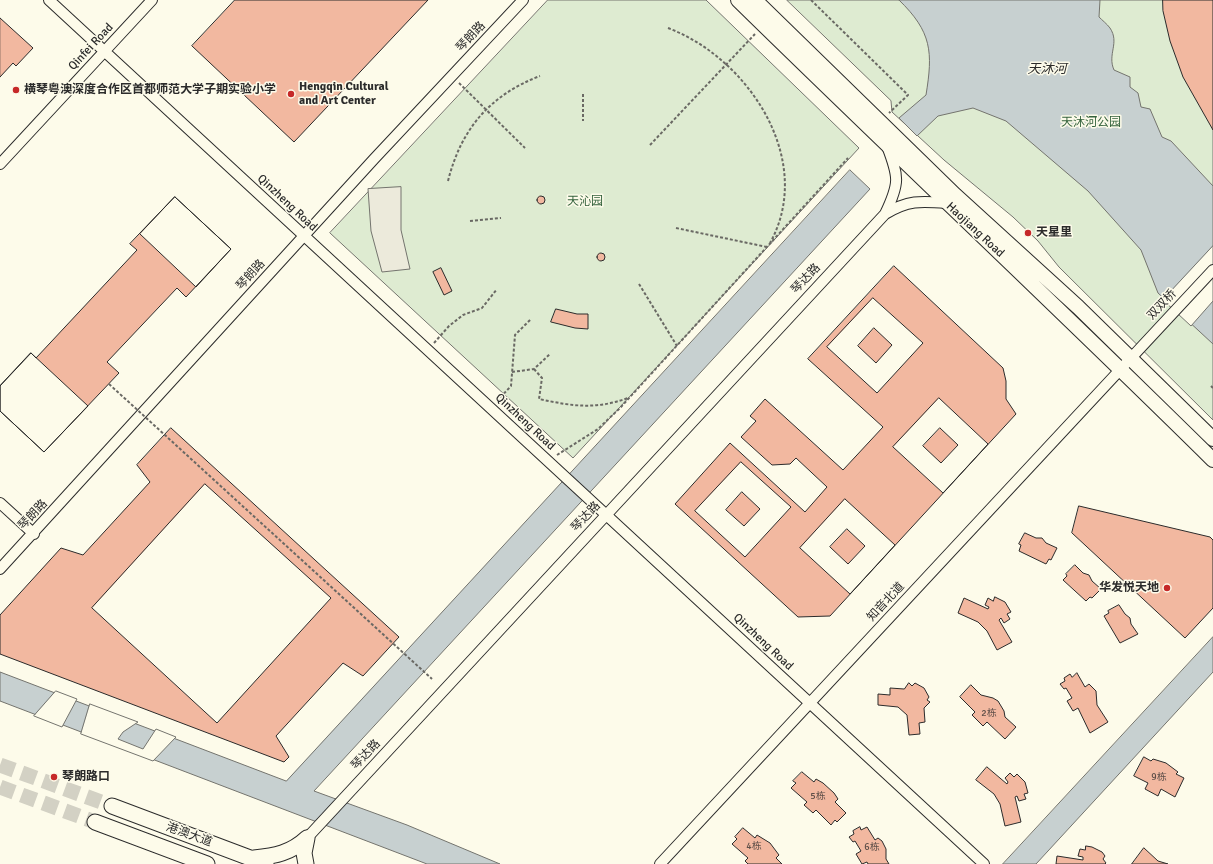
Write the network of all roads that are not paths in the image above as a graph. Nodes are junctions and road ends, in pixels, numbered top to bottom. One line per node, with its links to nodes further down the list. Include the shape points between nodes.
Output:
1 (49, 0): 6 (street, Qinzheng Road)
2 (152, 0): 6 (street, Qinfei Road)
3 (523, 0): 11 (street, 琴朗路)
4 (738, 0): 7 (main road, Haojiang Road)
5 (755, 0): 13 (main road, Haojiang Road, via 955,195)
6 (105, 51): 8 (street, Qinfei Road); 11 (street, Qinzheng Road)
7 (887, 146): 9 (main road, Haojiang Road); 10 (street, via 897,171 895,194)
8 (0, 164)
9 (947, 204): 10 (street, via 924,201 901,204); 14 (main road, Haojiang Road)
10 (885, 214): 18 (street, 琴达路)
11 (304, 236): 18 (street, Qinzheng Road); 19 (street, 琴朗路)
12 (1213, 270): 13 (street, 双双桥)
13 (1131, 358): 14 (street, 知音北道); 15 (main road, Haojiang Road)
14 (1121, 369): 16 (main road, Haojiang Road); 21 (street, 知音北道)
15 (1213, 439)
16 (1213, 460)
17 (0, 503): 19 (street)
18 (606, 514): 21 (street, Qinzheng Road); 24 (street, 琴达路)
19 (34, 534): 20 (street, 琴朗路)
20 (0, 569)
21 (810, 703): 29 (street, 知音北道); 30 (street, Qinzheng Road)
22 (112, 806): 25 (main road, 港澳大道)
23 (94, 822): 26 (main road, 港澳大道)
24 (307, 838): 25 (main road, via 295,848 281,854); 28 (main road, via 304,853)
25 (251, 858): 27 (main road, 港澳大道)
26 (206, 864)
27 (266, 864)
28 (306, 864)
29 (660, 864)
30 (984, 864)

